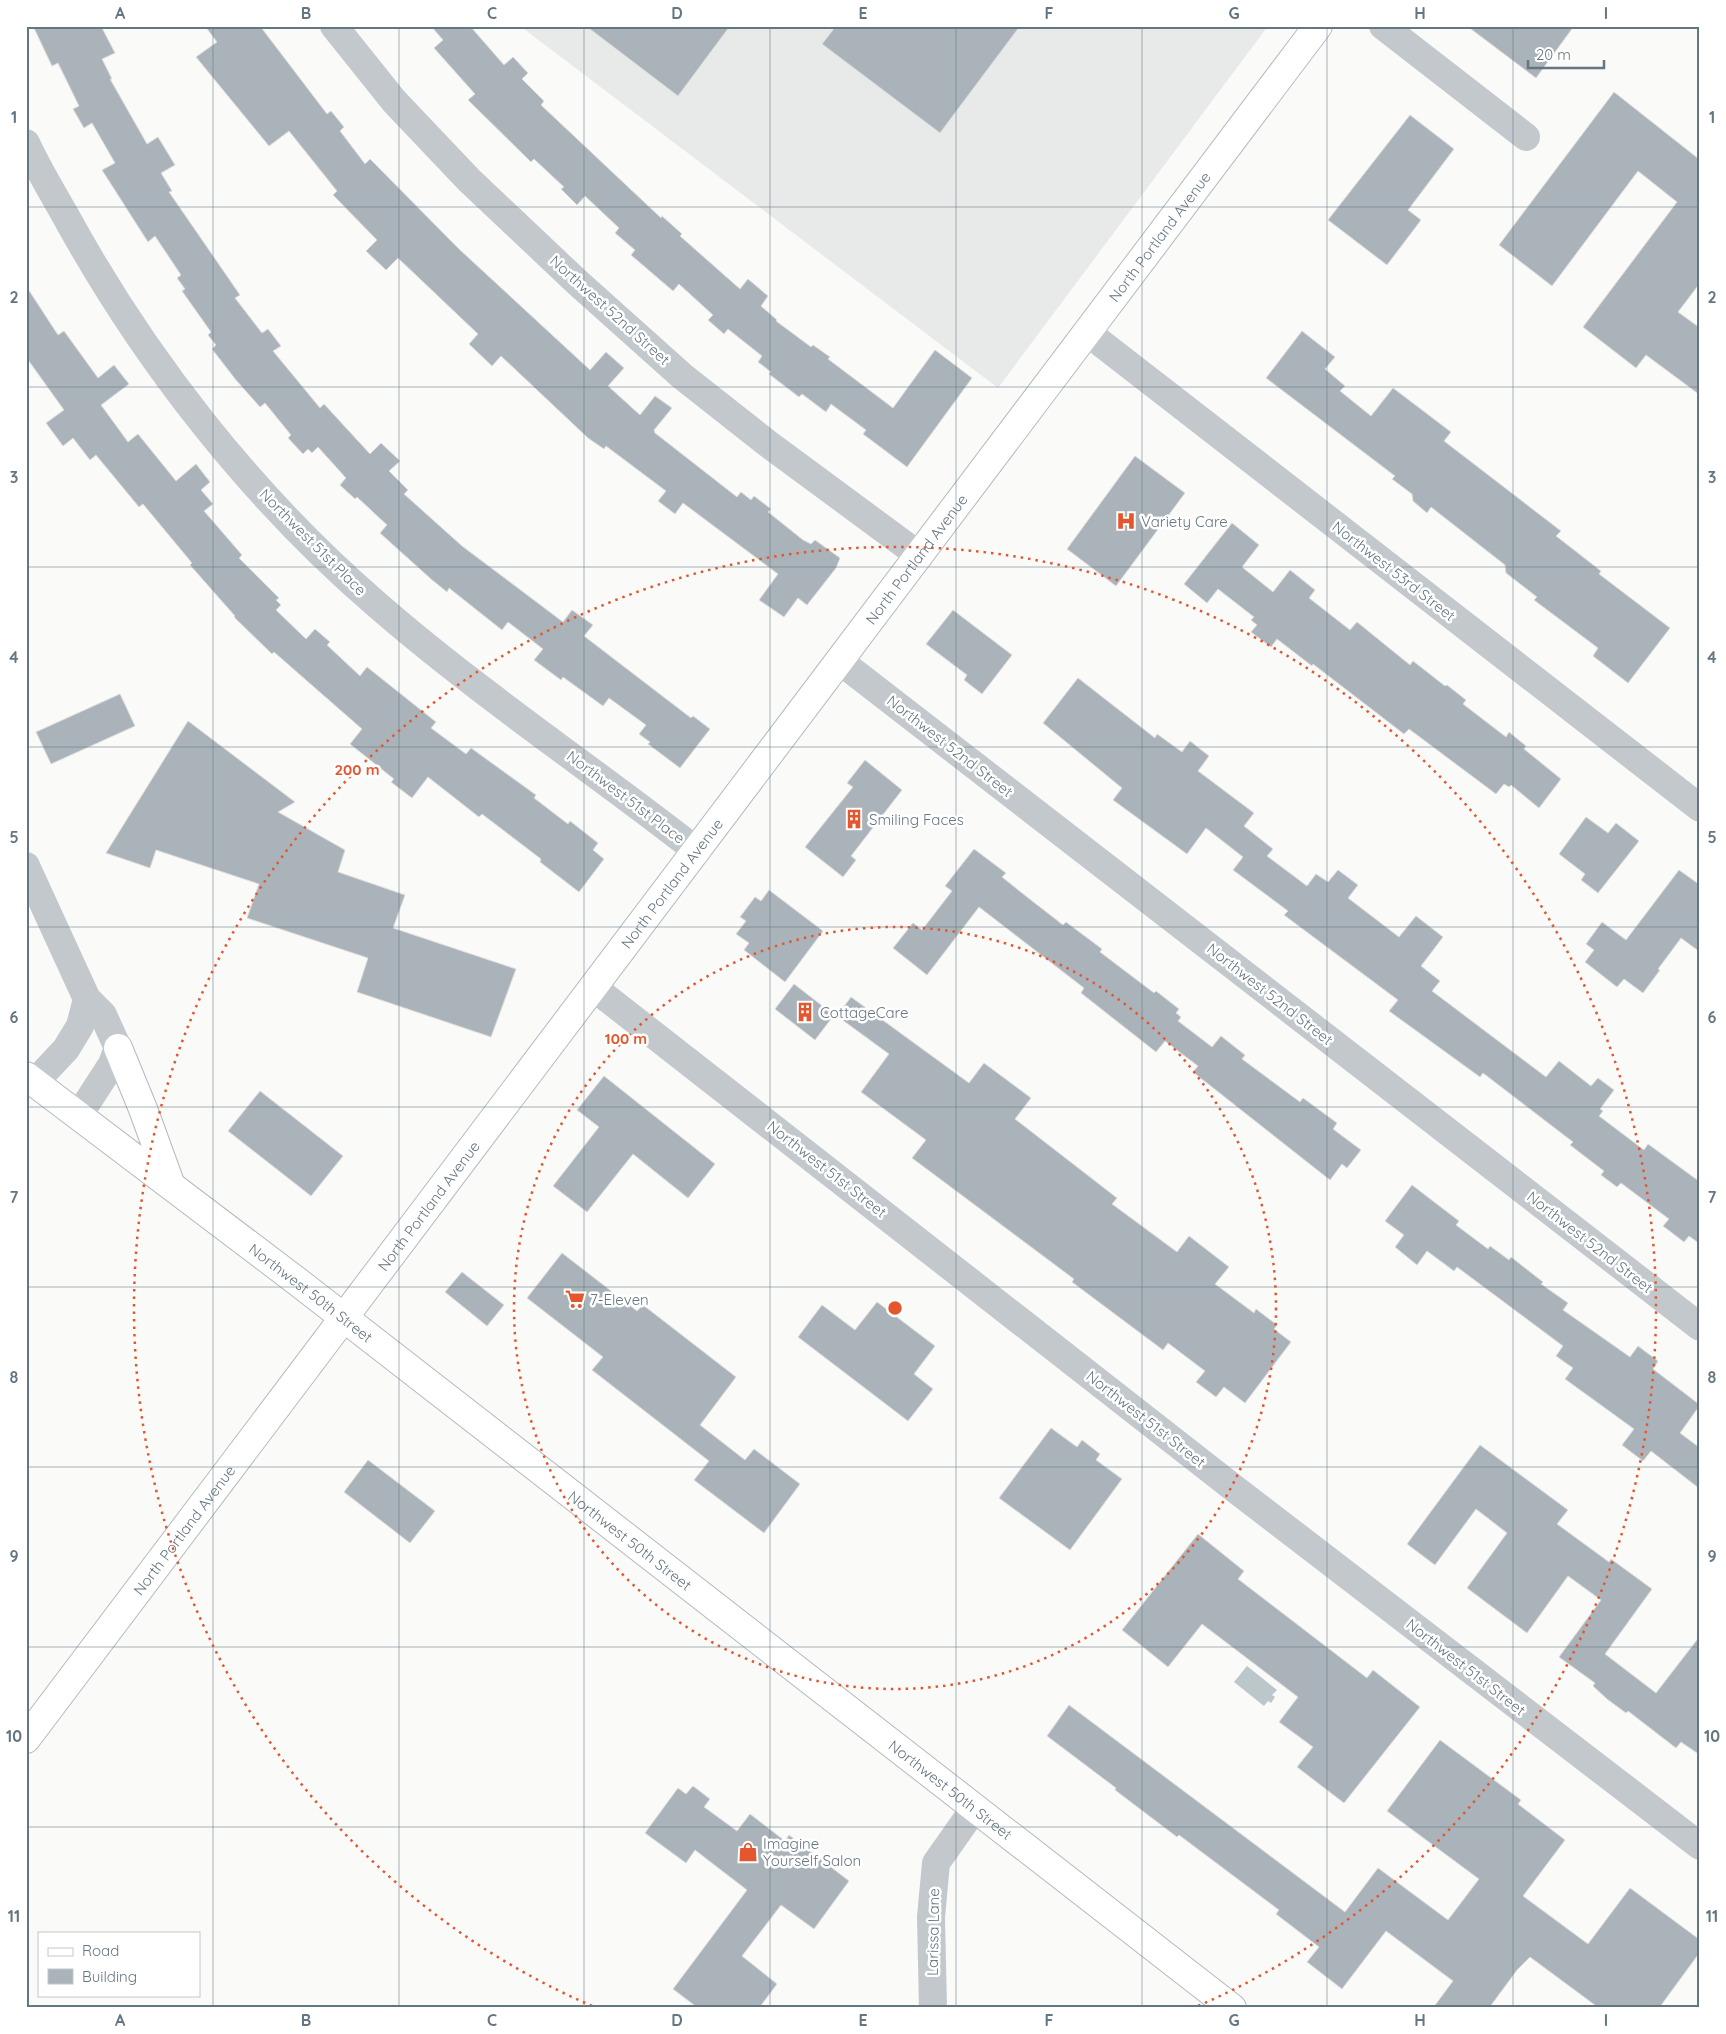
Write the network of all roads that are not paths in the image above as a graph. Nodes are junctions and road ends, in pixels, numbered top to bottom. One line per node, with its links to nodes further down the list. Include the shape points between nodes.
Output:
1 (334, 26): 7 (street, Northwest 52nd Street, via 394,101 469,180 577,282 766,443)
2 (1318, 26): 6 (main road, North Portland Avenue)
3 (1383, 26): 4 (street)
4 (1526, 137)
5 (26, 143): 10 (street, Northwest 51st Place, via 83,248 146,349 234,460 319,551 374,603 440,657)
6 (1088, 334): 7 (main road, North Portland Avenue); 9 (street, Northwest 53rd Street)
7 (920, 556): 8 (main road, North Portland Avenue)
8 (841, 662): 10 (main road, North Portland Avenue); 19 (street, Northwest 52nd Street)
9 (1700, 808)
10 (697, 851): 12 (main road, North Portland Avenue)
11 (26, 866): 13 (street)
12 (594, 988): 18 (main road, North Portland Avenue); 22 (street, Northwest 51st Street, via 1235,1489)
13 (87, 999): 14 (street, via 103,1015); 15 (street, via 80,1026 55,1063)
14 (118, 1048): 16 (street, via 112,1064); 17 (main road)
15 (31, 1079): 16 (main road, Northwest 50th Street)
16 (79, 1115): 17 (main road, Northwest 50th Street)
17 (170, 1183): 18 (main road, Northwest 50th Street)
18 (345, 1319): 20 (main road, North Portland Avenue); 21 (main road, Northwest 50th Street)
19 (1700, 1327)
20 (26, 1739)
21 (974, 1808): 23 (street, Larissa Lane, via 936,1863 930,1917); 24 (main road, Northwest 50th Street)
22 (1700, 1846)
23 (933, 2008)
24 (1232, 2008)

